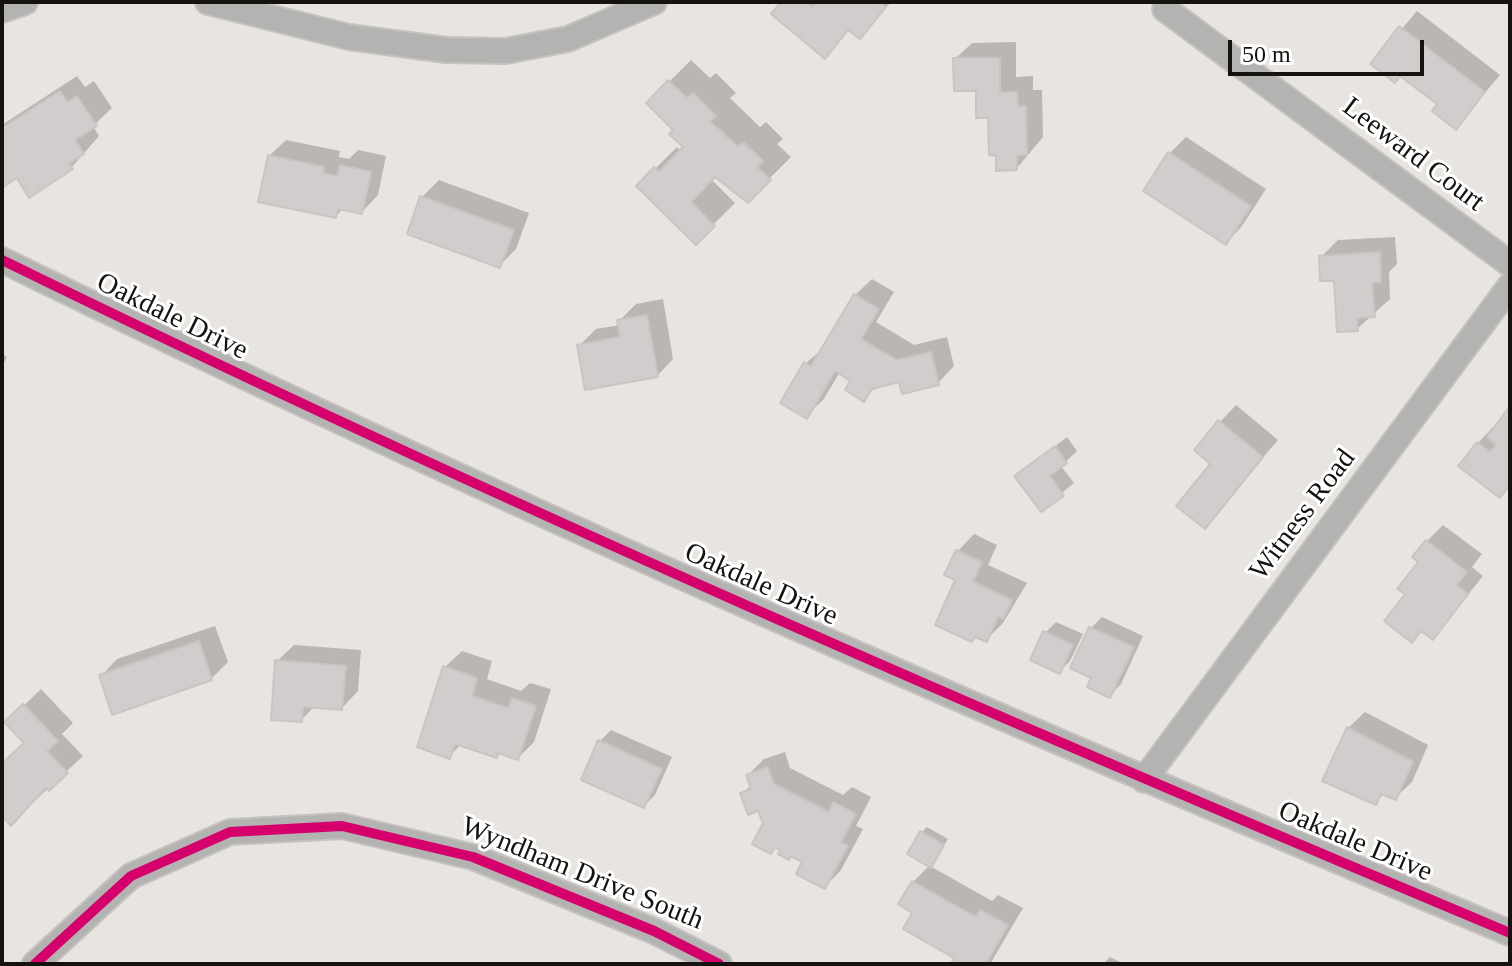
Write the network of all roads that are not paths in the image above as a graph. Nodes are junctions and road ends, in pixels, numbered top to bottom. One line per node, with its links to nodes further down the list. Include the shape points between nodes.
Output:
1 (25, 2): 5 (street)
2 (208, 2): 3 (street, via 349,37 446,50 506,51 568,39)
3 (654, 2)
4 (1165, 9): 7 (street, Leeward Court)
5 (2, 10)
6 (2, 260): 9 (street, Oakdale Drive, via 241,377)
7 (1510, 264)
8 (1510, 286): 9 (street, Witness Road)
9 (1144, 780): 10 (street, Oakdale Drive)
10 (1510, 933)
11 (35, 964): 12 (street, Wyndham Drive South, via 131,876 230,832 342,826 473,857 654,931)
12 (719, 964)

